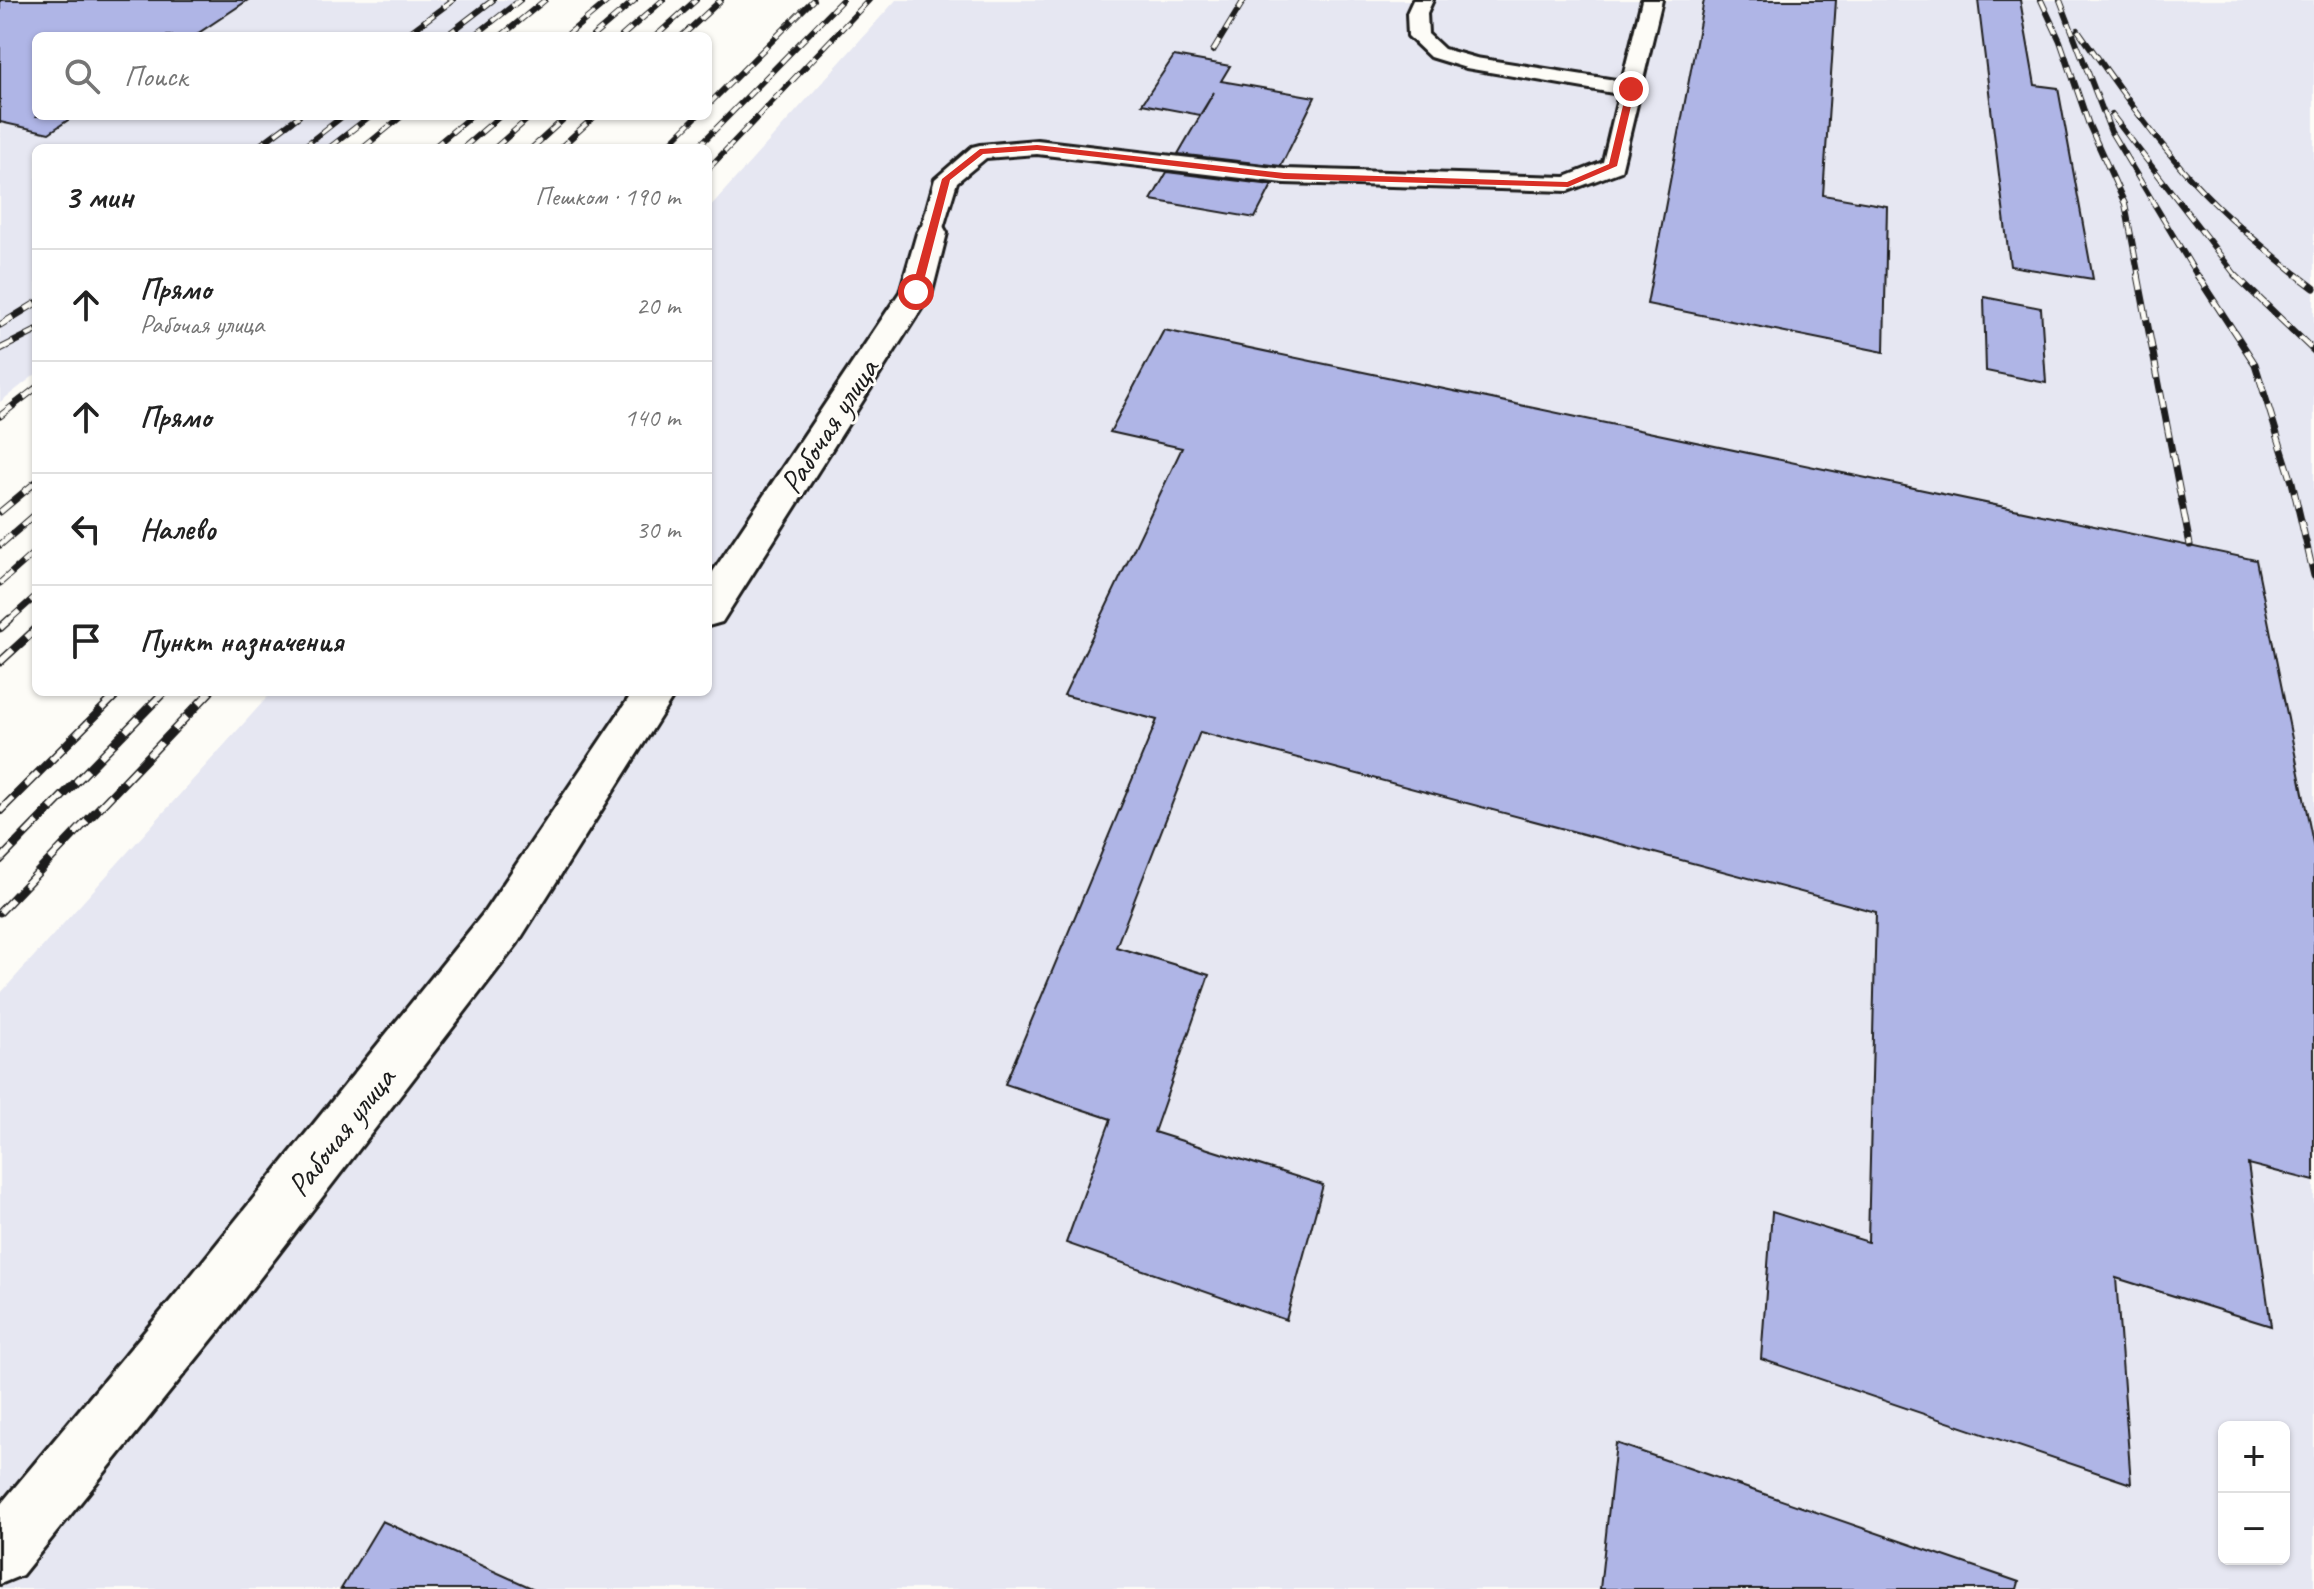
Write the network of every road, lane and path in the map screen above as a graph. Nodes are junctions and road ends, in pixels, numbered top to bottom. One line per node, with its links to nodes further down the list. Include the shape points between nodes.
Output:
1 (1423, 0): 3 (lane, via 1417,13 1418,36 1437,53 1473,64)
2 (1652, 0): 3 (lane)
3 (1631, 89): 4 (lane, via 1613,166 1568,184 1284,176 1037,147 980,152 946,179)
4 (932, 233): 5 (street, Рабочая улица, via 916,292)
5 (712, 605)
6 (652, 696): 7 (street, Рабочая улица, via 500,929)
7 (0, 1553)

